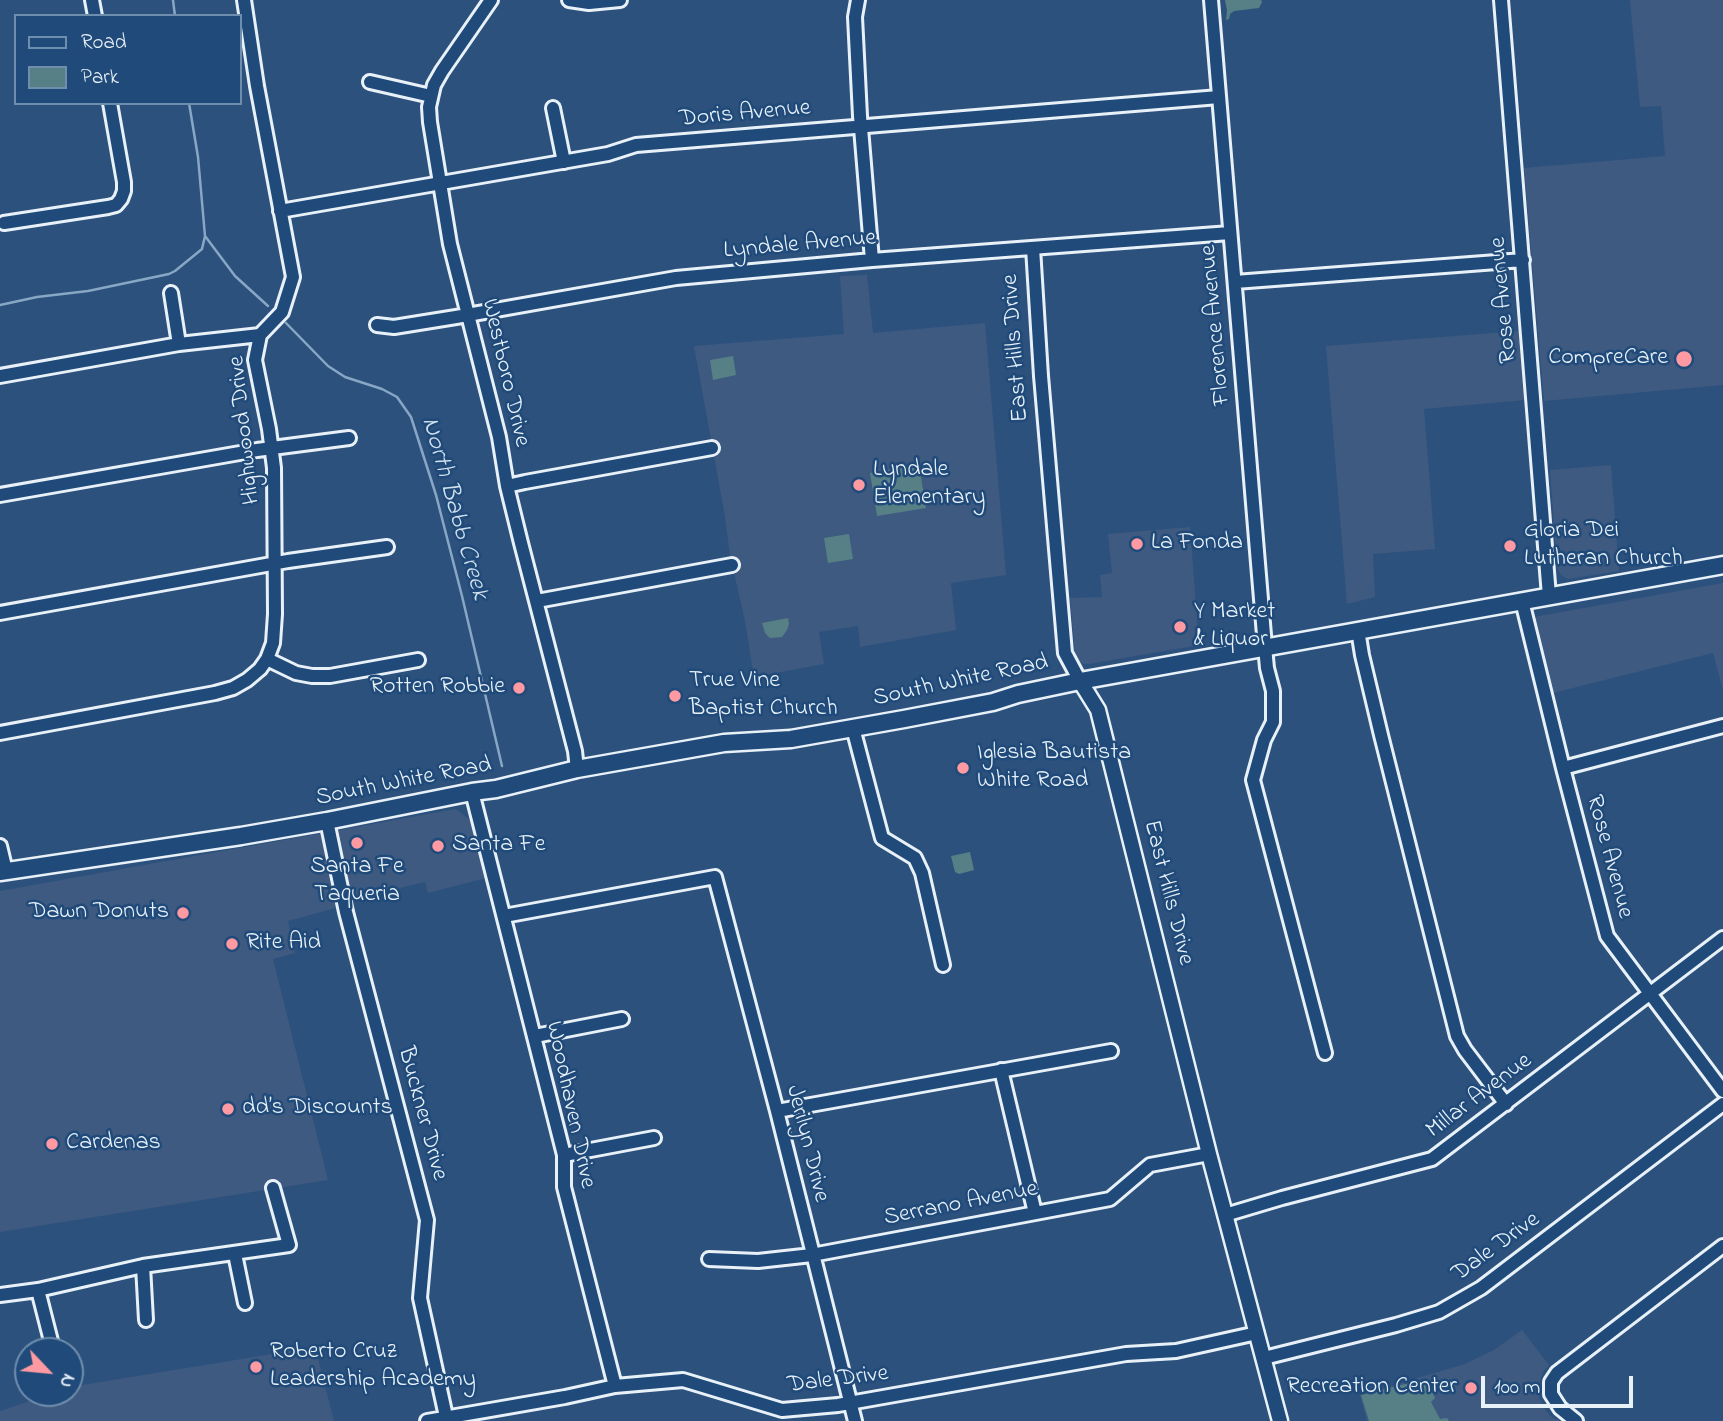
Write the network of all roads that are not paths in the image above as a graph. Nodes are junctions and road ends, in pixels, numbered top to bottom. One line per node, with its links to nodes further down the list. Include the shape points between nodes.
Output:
1 (244, 0): 16 (street, Highwood Drive)
2 (491, 0): 9 (street, Westboro Drive, via 442,71)
3 (569, 0): 4 (street)
4 (620, 0)
5 (858, 0): 13 (street)
6 (1211, 0): 10 (street, Florence Avenue)
7 (1501, 0): 21 (street, Rose Avenue)
8 (370, 82): 9 (street)
9 (431, 96): 15 (street, Westboro Drive)
10 (1219, 97): 13 (street, Doris Avenue); 18 (street, Florence Avenue)
11 (110, 105): 17 (street, via 124,183 116,205)
12 (553, 108): 14 (street)
13 (861, 127): 14 (street, Doris Avenue, via 636,145); 20 (street)
14 (564, 162): 15 (street, Doris Avenue)
15 (439, 183): 16 (street, Doris Avenue); 24 (street, Westboro Drive)
16 (280, 211): 26 (street, Highwood Drive, via 293,277 282,312)
17 (4, 223)
18 (1230, 233): 19 (street, Lyndale Avenue); 22 (street, Florence Avenue)
19 (1033, 248): 20 (street, Lyndale Avenue); 46 (street, East Hills Drive, via 1065,653)
20 (873, 260): 24 (street, Lyndale Avenue, via 676,278)
21 (1523, 260): 22 (street); 38 (street, Rose Avenue)
22 (1235, 282): 43 (street, Florence Avenue)
23 (171, 293): 27 (street)
24 (468, 315): 25 (street, Lyndale Avenue, via 394,327); 32 (street, Westboro Drive)
25 (377, 325)
26 (260, 335): 27 (street); 30 (street, Highwood Drive, via 255,360)
27 (179, 344): 28 (street)
28 (0, 376)
29 (349, 438): 30 (street)
30 (271, 447): 33 (street); 35 (street, Highwood Drive)
31 (712, 448): 32 (street)
32 (507, 486): 39 (street, Westboro Drive)
33 (0, 495)
34 (387, 547): 35 (street)
35 (275, 564): 41 (street); 44 (street, Highwood Drive, via 273,643)
36 (732, 565): 39 (street)
37 (1723, 565): 38 (main road, South White Road)
38 (1549, 596): 40 (main road, South White Road)
39 (537, 601): 51 (street, Westboro Drive)
40 (1522, 601): 42 (main road, South White Road); 50 (street, Rose Avenue)
41 (0, 613)
42 (1358, 630): 43 (main road, South White Road); 66 (street, via 1457,1036)
43 (1265, 647): 46 (main road, South White Road); 63 (street, Florence Avenue, via 1273,722 1253,780)
44 (267, 659): 45 (street, via 312,676); 49 (street, via 247,680 215,694)
45 (418, 660)
46 (1080, 681): 48 (main road, South White Road); 70 (street, East Hills Drive, via 1098,710)
47 (1723, 726): 50 (street)
48 (853, 728): 51 (main road, South White Road, via 791,739 724,743); 58 (street, via 882,838 915,858 922,873)
49 (0, 733)
50 (1563, 768): 59 (street, Rose Avenue, via 1607,936)
51 (577, 769): 52 (main road, South White Road)
52 (472, 792): 53 (main road, South White Road); 56 (street, Woodhaven Drive)
53 (327, 821): 55 (main road, South White Road); 89 (street, Buckner Drive, via 346,912 427,1220 420,1298)
54 (0, 846): 55 (street)
55 (3, 872)
56 (504, 916): 61 (street, Woodhaven Drive); 68 (street, Jerilyn Drive, via 715,877)
57 (1723, 938): 59 (street, Millar Avenue)
58 (943, 965)
59 (1651, 993): 65 (street, Rose Avenue); 66 (street, Millar Avenue)
60 (622, 1019): 61 (street)
61 (535, 1036): 71 (street, Woodhaven Drive)
62 (1111, 1051): 64 (street)
63 (1325, 1053)
64 (1001, 1070): 68 (street); 73 (street)
65 (1723, 1091)
66 (1506, 1104): 74 (street, Millar Avenue, via 1432,1159)
67 (1723, 1104): 86 (street, Dale Drive, via 1481,1288 1439,1312)
68 (777, 1111): 77 (street, Jerilyn Drive)
69 (654, 1138): 71 (street)
70 (1209, 1154): 73 (street, Serrano Avenue, via 1150,1165 1110,1199); 74 (street, East Hills Drive)
71 (564, 1155): 87 (street, Woodhaven Drive, via 564,1187)
72 (273, 1188): 76 (street, via 289,1245)
73 (1035, 1213): 77 (street, Serrano Avenue)
74 (1225, 1215): 84 (street, East Hills Drive)
75 (1723, 1246): 93 (street, via 1550,1382 1560,1408)
76 (235, 1254): 79 (street); 82 (street)
77 (812, 1255): 78 (street, Serrano Avenue, via 758,1261); 88 (street, Jerilyn Drive)
78 (709, 1259)
79 (143, 1266): 80 (street); 83 (street)
80 (38, 1290): 81 (street); 85 (street)
81 (0, 1295)
82 (245, 1303)
83 (146, 1320)
84 (1257, 1333): 86 (street, East Hills Drive); 88 (street, Dale Drive, via 1177,1351 1126,1354)
85 (50, 1337)
86 (1264, 1358): 92 (street, East Hills Drive)
87 (615, 1386): 88 (street, Dale Drive, via 683,1380 782,1410); 89 (street, Dale Drive)
88 (850, 1403): 91 (street, Jerilyn Drive)
89 (447, 1419): 90 (street, Dale Drive)
90 (427, 1421)
91 (855, 1421)
92 (1279, 1421)
93 (1576, 1421)

